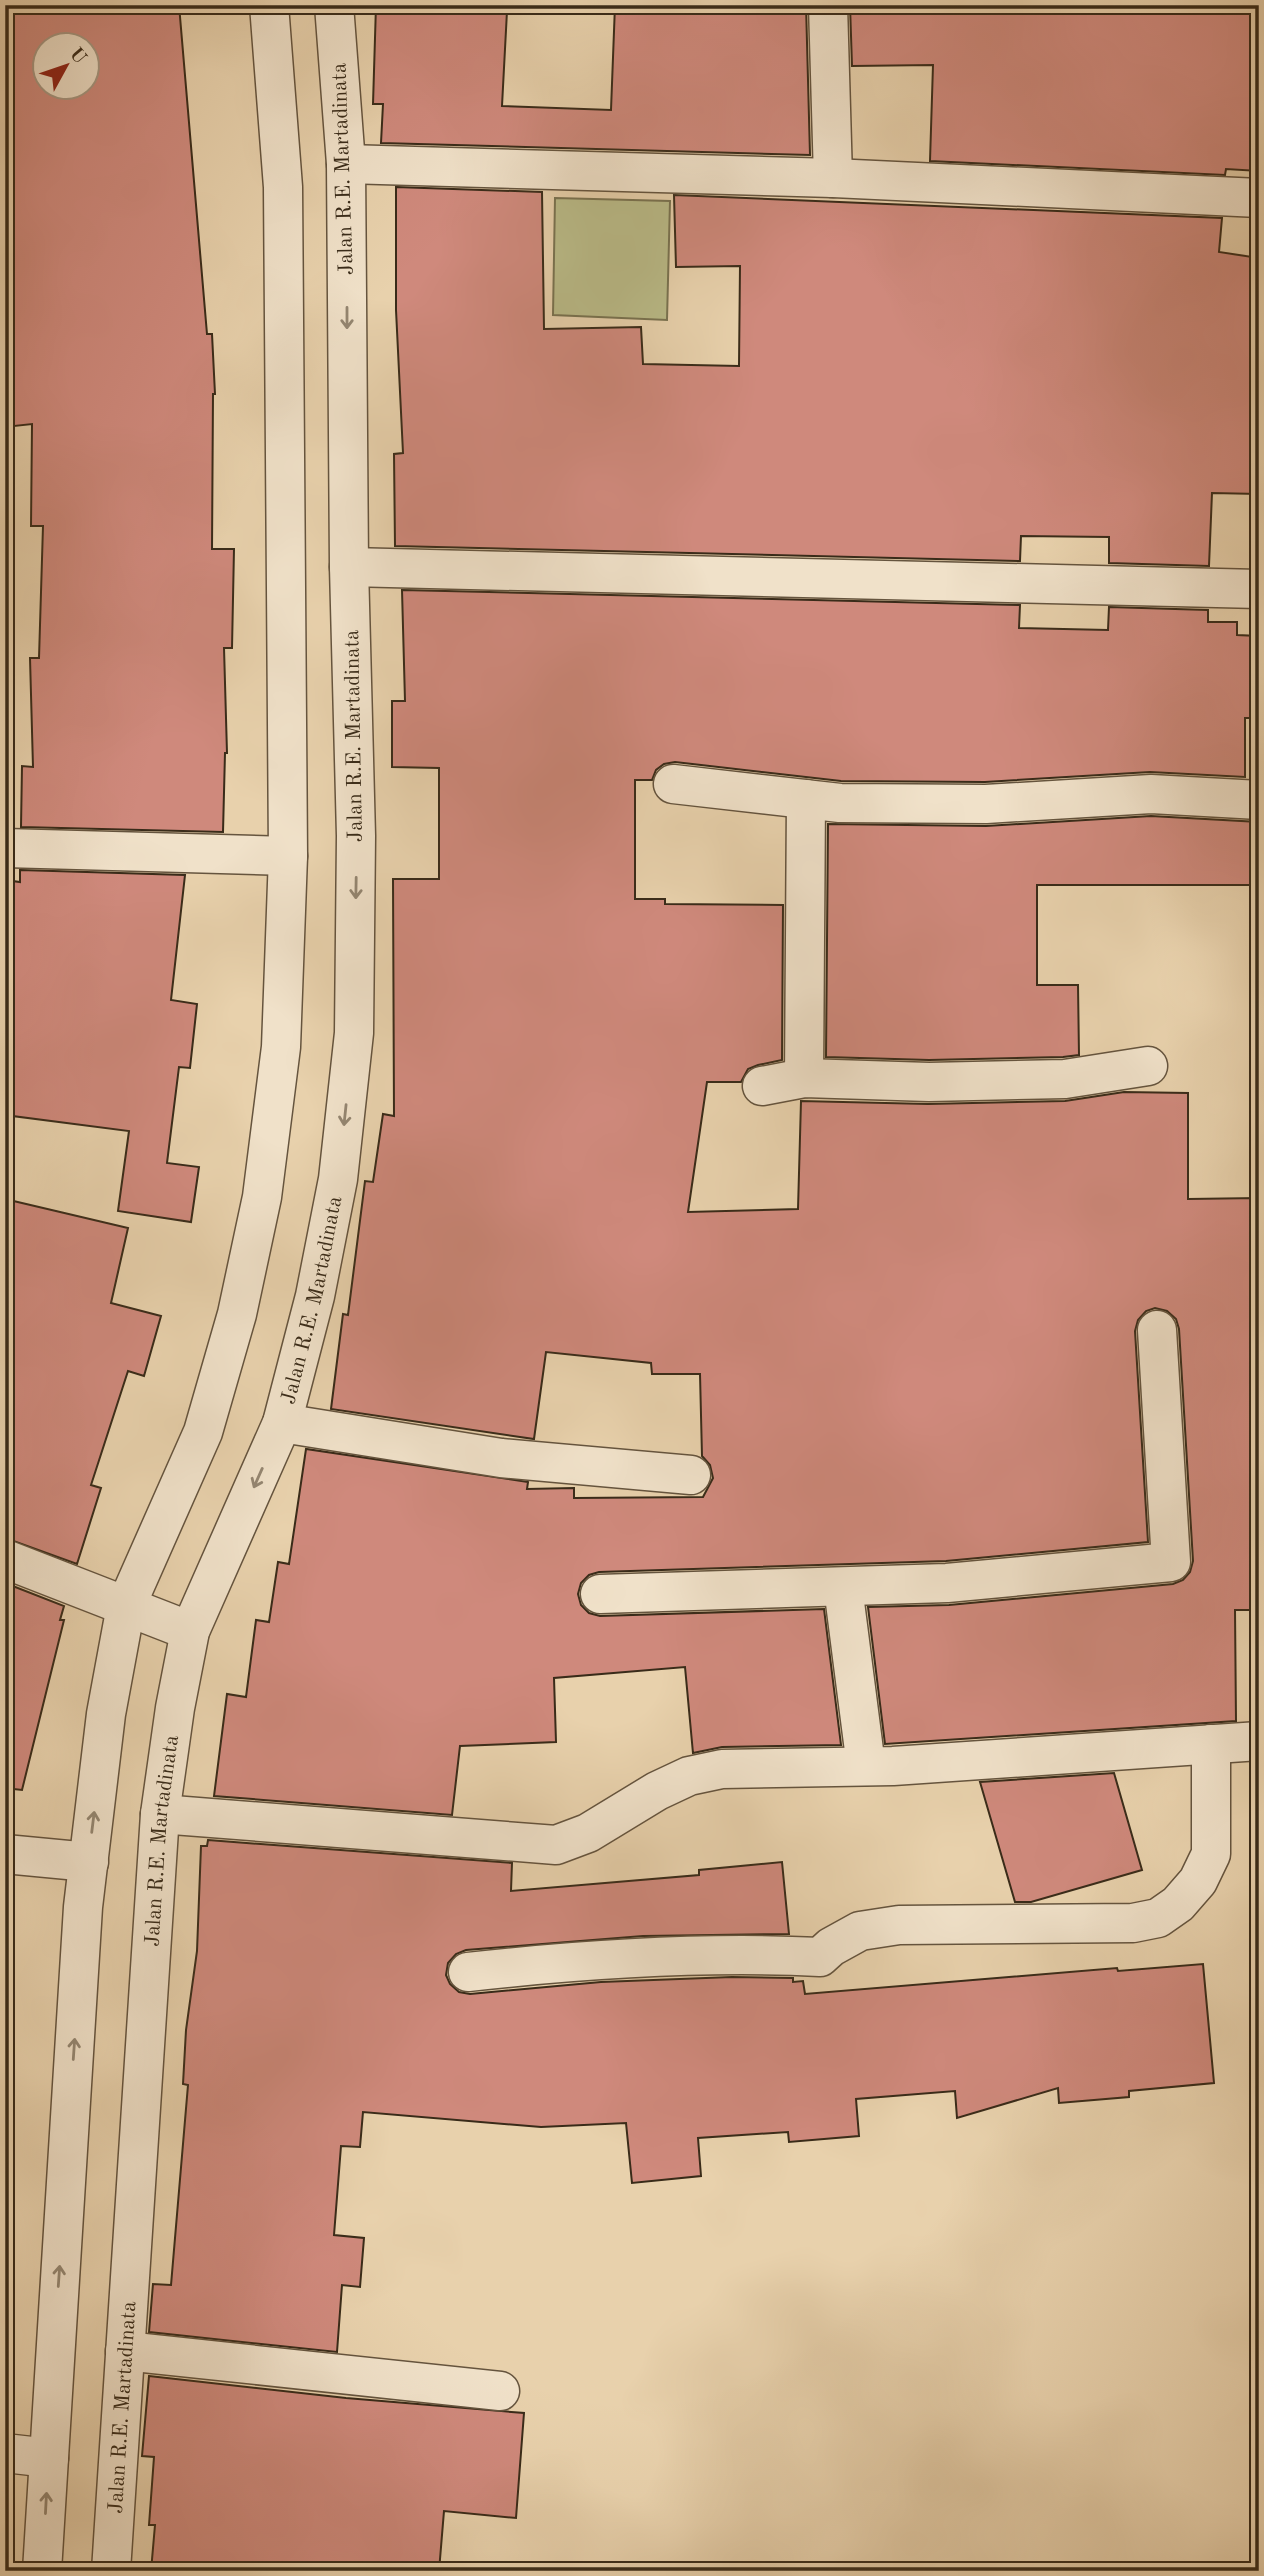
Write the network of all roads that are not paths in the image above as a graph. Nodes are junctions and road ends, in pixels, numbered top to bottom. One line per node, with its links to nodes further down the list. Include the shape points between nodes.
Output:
1 (269, 5): 13 (street, via 282,187)
2 (334, 5): 4 (street, Jalan R.E. Martadinata)
3 (828, 5): 5 (street)
4 (346, 164): 5 (street); 7 (street, Jalan R.E. Martadinata, one-way to 7)
5 (833, 178): 6 (street)
6 (1259, 198)
7 (349, 566): 8 (street); 18 (street, Jalan R.E. Martadinata, one-way to 18, via 356,836 354,1033 338,1179 315,1296)
8 (1259, 589)
9 (673, 784): 10 (street)
10 (806, 799): 11 (street, via 986,804 1151,794); 15 (street)
11 (1259, 800)
12 (5, 848): 13 (street)
13 (288, 856): 23 (street, via 281,1047 262,1197 237,1314 202,1432)
14 (1148, 1066): 15 (street, via 1065,1079 929,1082)
15 (804, 1078): 16 (street)
16 (762, 1086)
17 (1157, 1330): 21 (street, via 1171,1562 947,1583)
18 (282, 1423): 19 (street, via 501,1458); 24 (street, Jalan R.E. Martadinata, one-way to 24)
19 (691, 1475)
20 (5, 1559): 23 (street)
21 (843, 1587): 22 (street); 27 (street)
22 (600, 1594)
23 (126, 1606): 24 (street); 30 (street, one-way to 23, via 106,1714)
24 (190, 1631): 28 (street, Jalan R.E. Martadinata)
25 (1259, 1741): 26 (street)
26 (1211, 1744): 27 (street); 31 (street, via 1211,1854 1198,1881 1158,1919 899,1925 860,1931 820,1957 679,1956)
27 (866, 1766): 28 (street, via 722,1769 689,1776 588,1833 556,1845)
28 (160, 1814): 32 (street, Jalan R.E. Martadinata)
29 (5, 1854): 30 (street)
30 (89, 1862): 35 (street, one-way to 30)
31 (468, 1972)
32 (125, 2351): 33 (street); 37 (street, Jalan R.E. Martadinata)
33 (500, 2391)
34 (5, 2453): 35 (street)
35 (48, 2458): 36 (street, one-way to 35)
36 (42, 2571)
37 (111, 2571)

